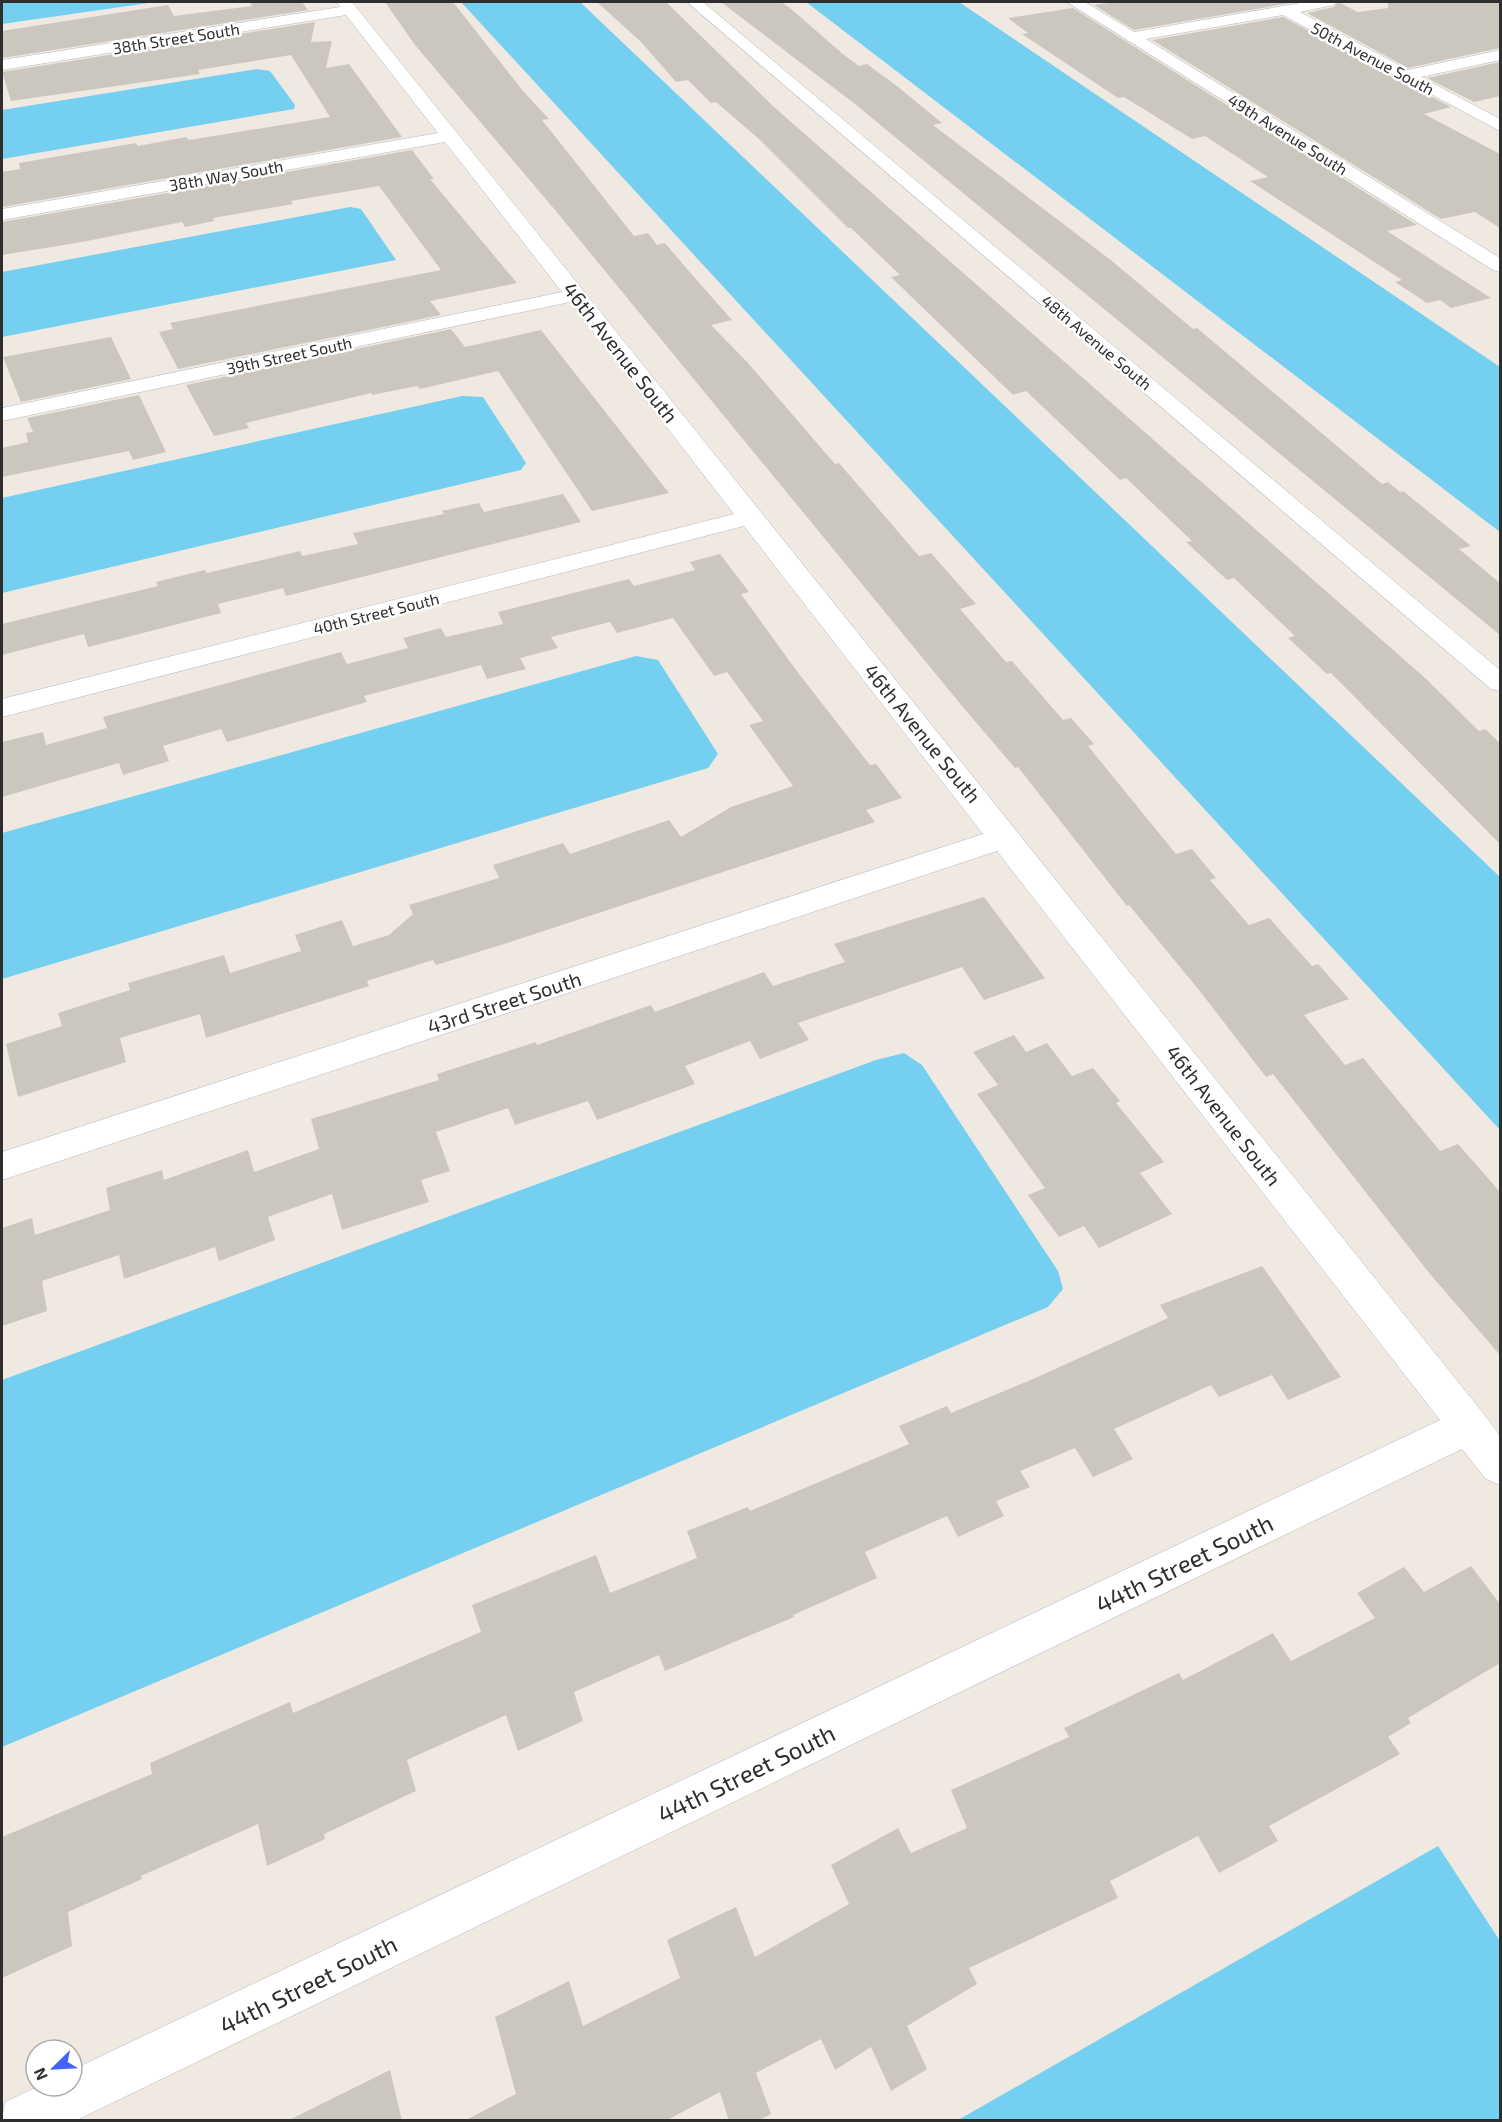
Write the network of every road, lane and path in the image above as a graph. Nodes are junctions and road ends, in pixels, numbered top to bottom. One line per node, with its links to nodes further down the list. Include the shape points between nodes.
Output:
1 (693, 2): 17 (street, 48th Avenue South)
2 (1075, 2): 6 (street, 49th Avenue South)
3 (1329, 2): 5 (street, 50th Avenue South)
4 (347, 6): 8 (street, 38th Street South); 11 (street, 46th Avenue South)
5 (1285, 10): 6 (street); 9 (street, 50th Avenue South)
6 (1132, 38): 13 (street, 49th Avenue South)
7 (1500, 55): 9 (street)
8 (2, 65)
9 (1405, 75): 10 (street, 50th Avenue South)
10 (1500, 126)
11 (450, 136): 12 (street, 38th Way South); 14 (street, 46th Avenue South)
12 (2, 215)
13 (1500, 266)
14 (576, 295): 15 (street, 39th Street South); 16 (street, 46th Avenue South)
15 (2, 415)
16 (750, 517): 18 (street, 40th Street South); 19 (street, 46th Avenue South)
17 (1500, 683)
18 (2, 708)
19 (1006, 837): 20 (street, 43rd Street South); 21 (street, 46th Avenue South)
20 (2, 1166)
21 (1469, 1426): 22 (street, 46th Avenue South); 23 (street, 44th Street South)
22 (1500, 1466)
23 (23, 2121)

